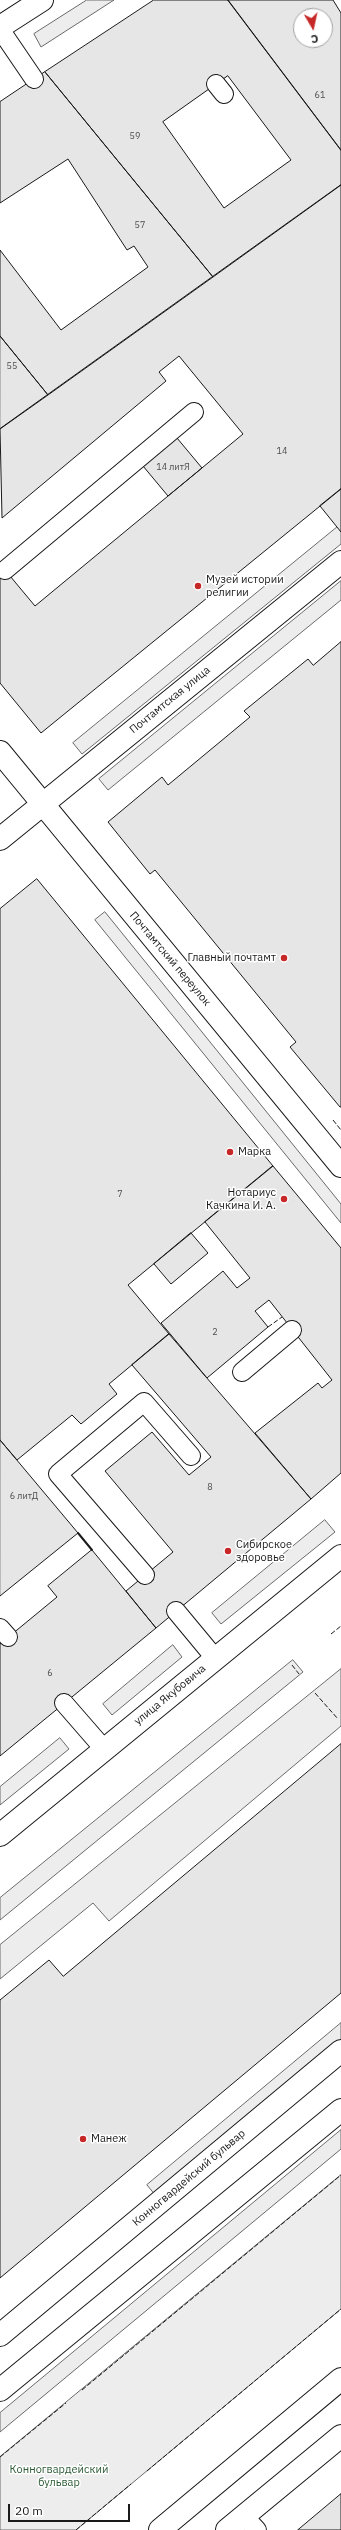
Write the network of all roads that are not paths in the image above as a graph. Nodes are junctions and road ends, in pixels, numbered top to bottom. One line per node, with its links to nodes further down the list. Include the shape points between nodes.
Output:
1 (42, 0): 2 (street)
2 (0, 28): 3 (lane)
3 (34, 80)
4 (194, 412): 6 (lane)
5 (341, 562): 8 (street, Почтамтская улица)
6 (5, 570)
7 (0, 752): 8 (street, Почтамтский переулок)
8 (42, 804): 9 (street, Почтамтская улица); 10 (street, Почтамтский переулок)
9 (0, 839)
10 (341, 1166)
11 (292, 1330): 12 (lane)
12 (242, 1372)
13 (191, 1456): 15 (lane, via 144,1402 58,1474)
14 (341, 1556): 17 (street, улица Якубовича)
15 (145, 1575)
16 (176, 1611): 17 (lane)
17 (215, 1658): 19 (street, улица Якубовича)
18 (64, 1703): 19 (lane)
19 (104, 1749): 20 (street, улица Якубовича)
20 (0, 1835)
21 (341, 2051): 23 (street, Конногвардейский бульвар)
22 (341, 2110): 25 (street)
23 (0, 2335)
24 (341, 2379): 28 (street)
25 (0, 2390)
26 (341, 2436): 27 (street)
27 (250, 2523): 29 (street)
28 (160, 2530)
29 (228, 2530)

